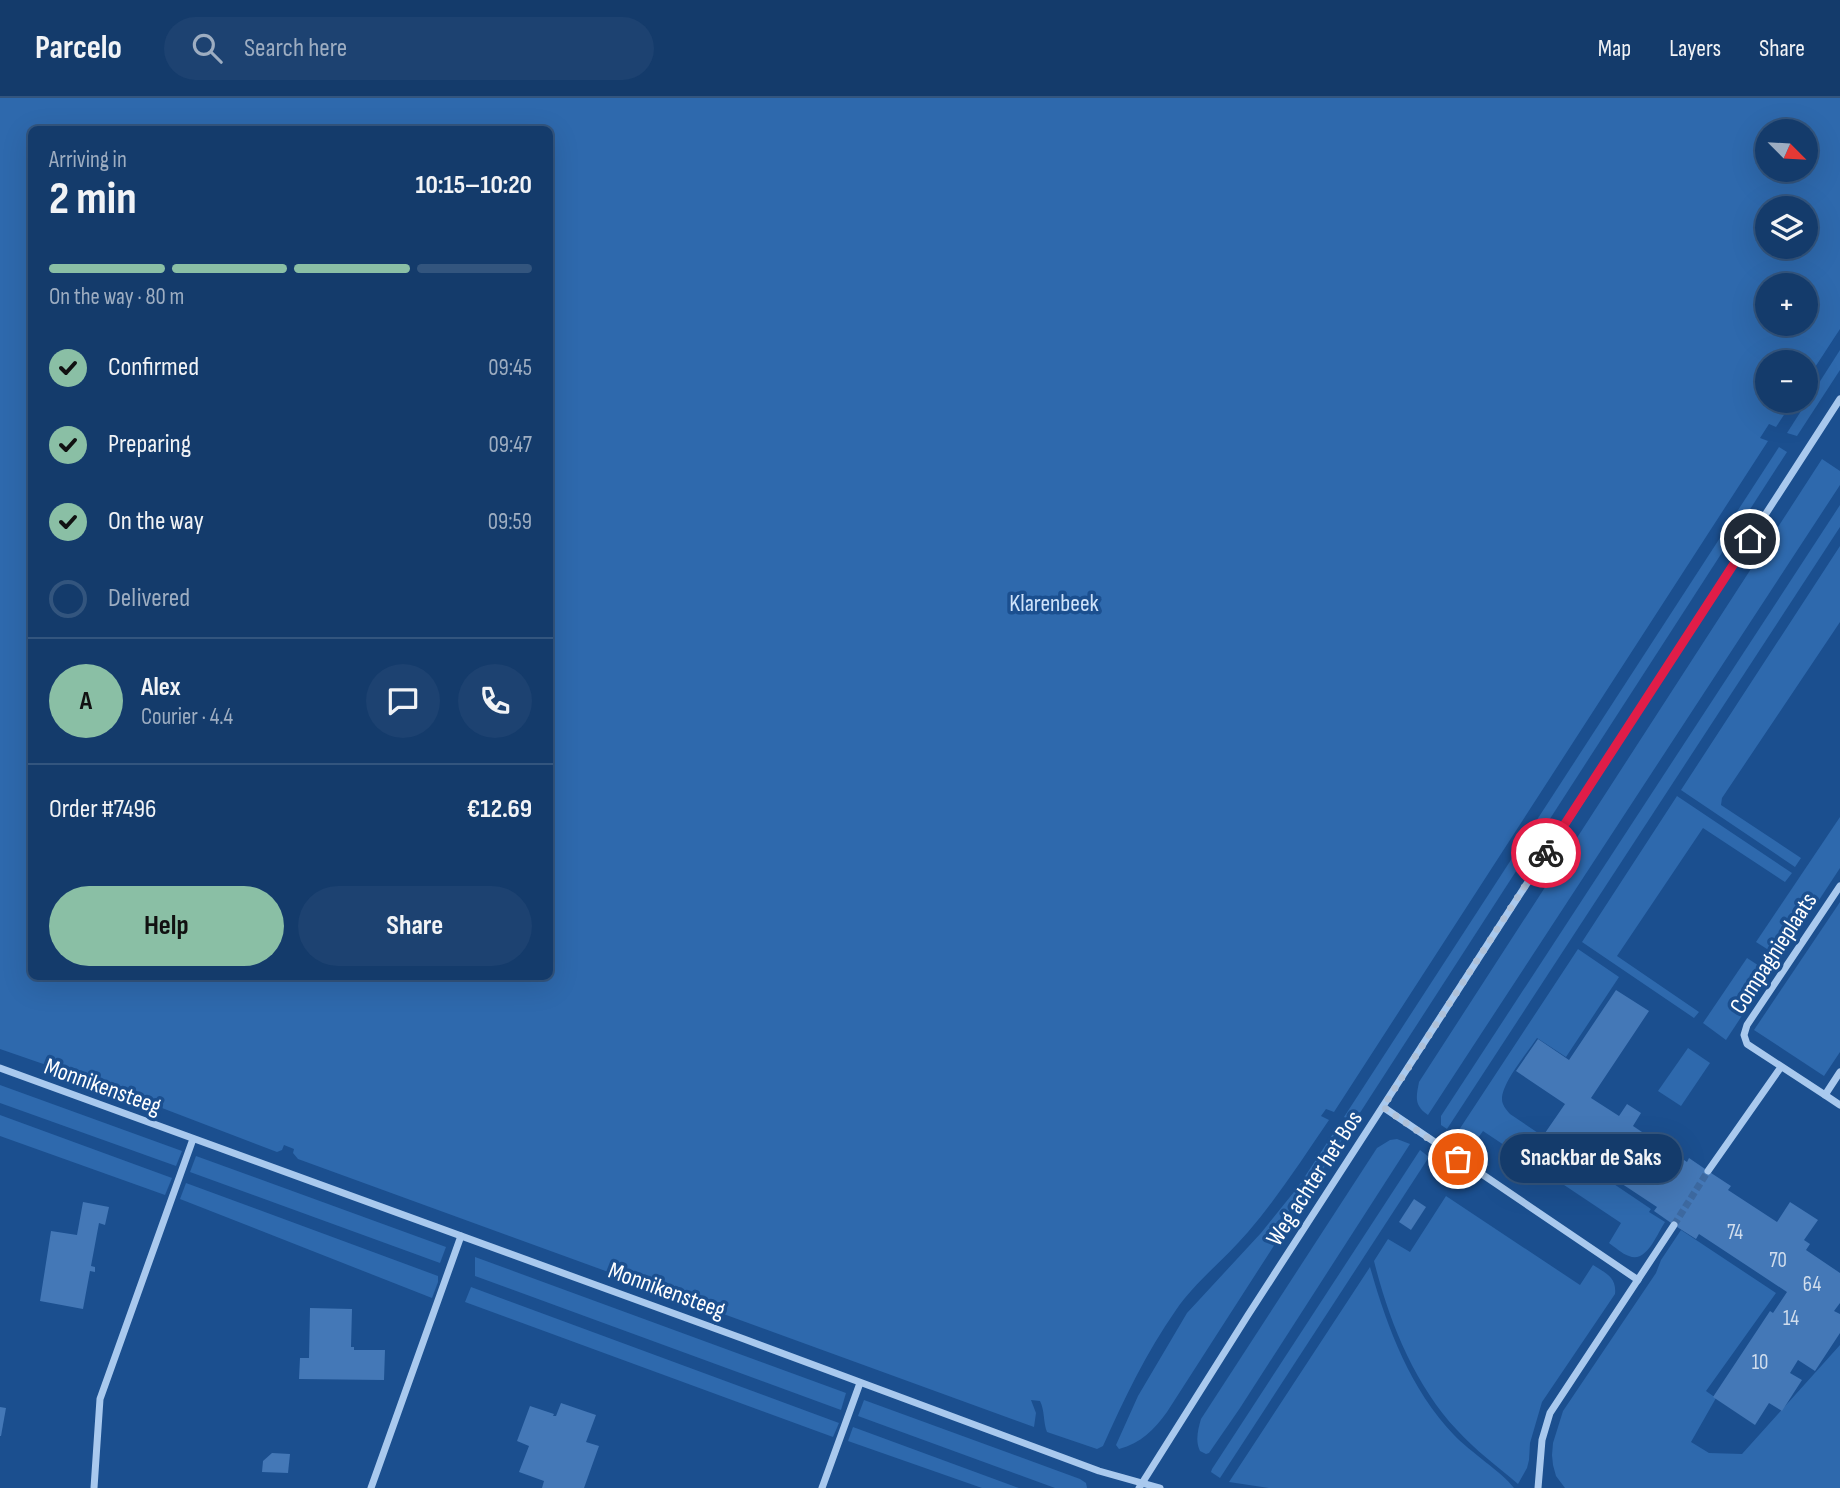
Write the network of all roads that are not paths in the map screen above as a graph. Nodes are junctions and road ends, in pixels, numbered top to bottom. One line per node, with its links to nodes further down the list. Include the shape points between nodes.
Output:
1 (1840, 399): 8 (street, Weg achter het Bos)
2 (1840, 886): 3 (street, Compagnieplaats, via 1744,1035 1747,1044)
3 (1781, 1067): 6 (street, Compagnieplaats); 10 (street)
4 (0, 1068): 9 (street, Monnikensteeg)
5 (1840, 1072): 6 (street)
6 (1825, 1095): 7 (street, Compagnieplaats)
7 (1840, 1105)
8 (1383, 1107): 13 (street); 15 (street, Weg achter het Bos)
9 (193, 1139): 12 (street, Monnikensteeg); 16 (street, via 100,1399)
10 (1709, 1171)
11 (1674, 1225): 13 (street)
12 (461, 1236): 14 (street, Monnikensteeg); 17 (street)
13 (1638, 1280): 20 (street, via 1550,1413 1542,1440)
14 (860, 1382): 15 (street, Monnikensteeg); 18 (street)
15 (1140, 1486): 19 (street, Monnikensteeg)
16 (94, 1488)
17 (371, 1488)
18 (822, 1488)
19 (1160, 1488)
20 (1538, 1488)

